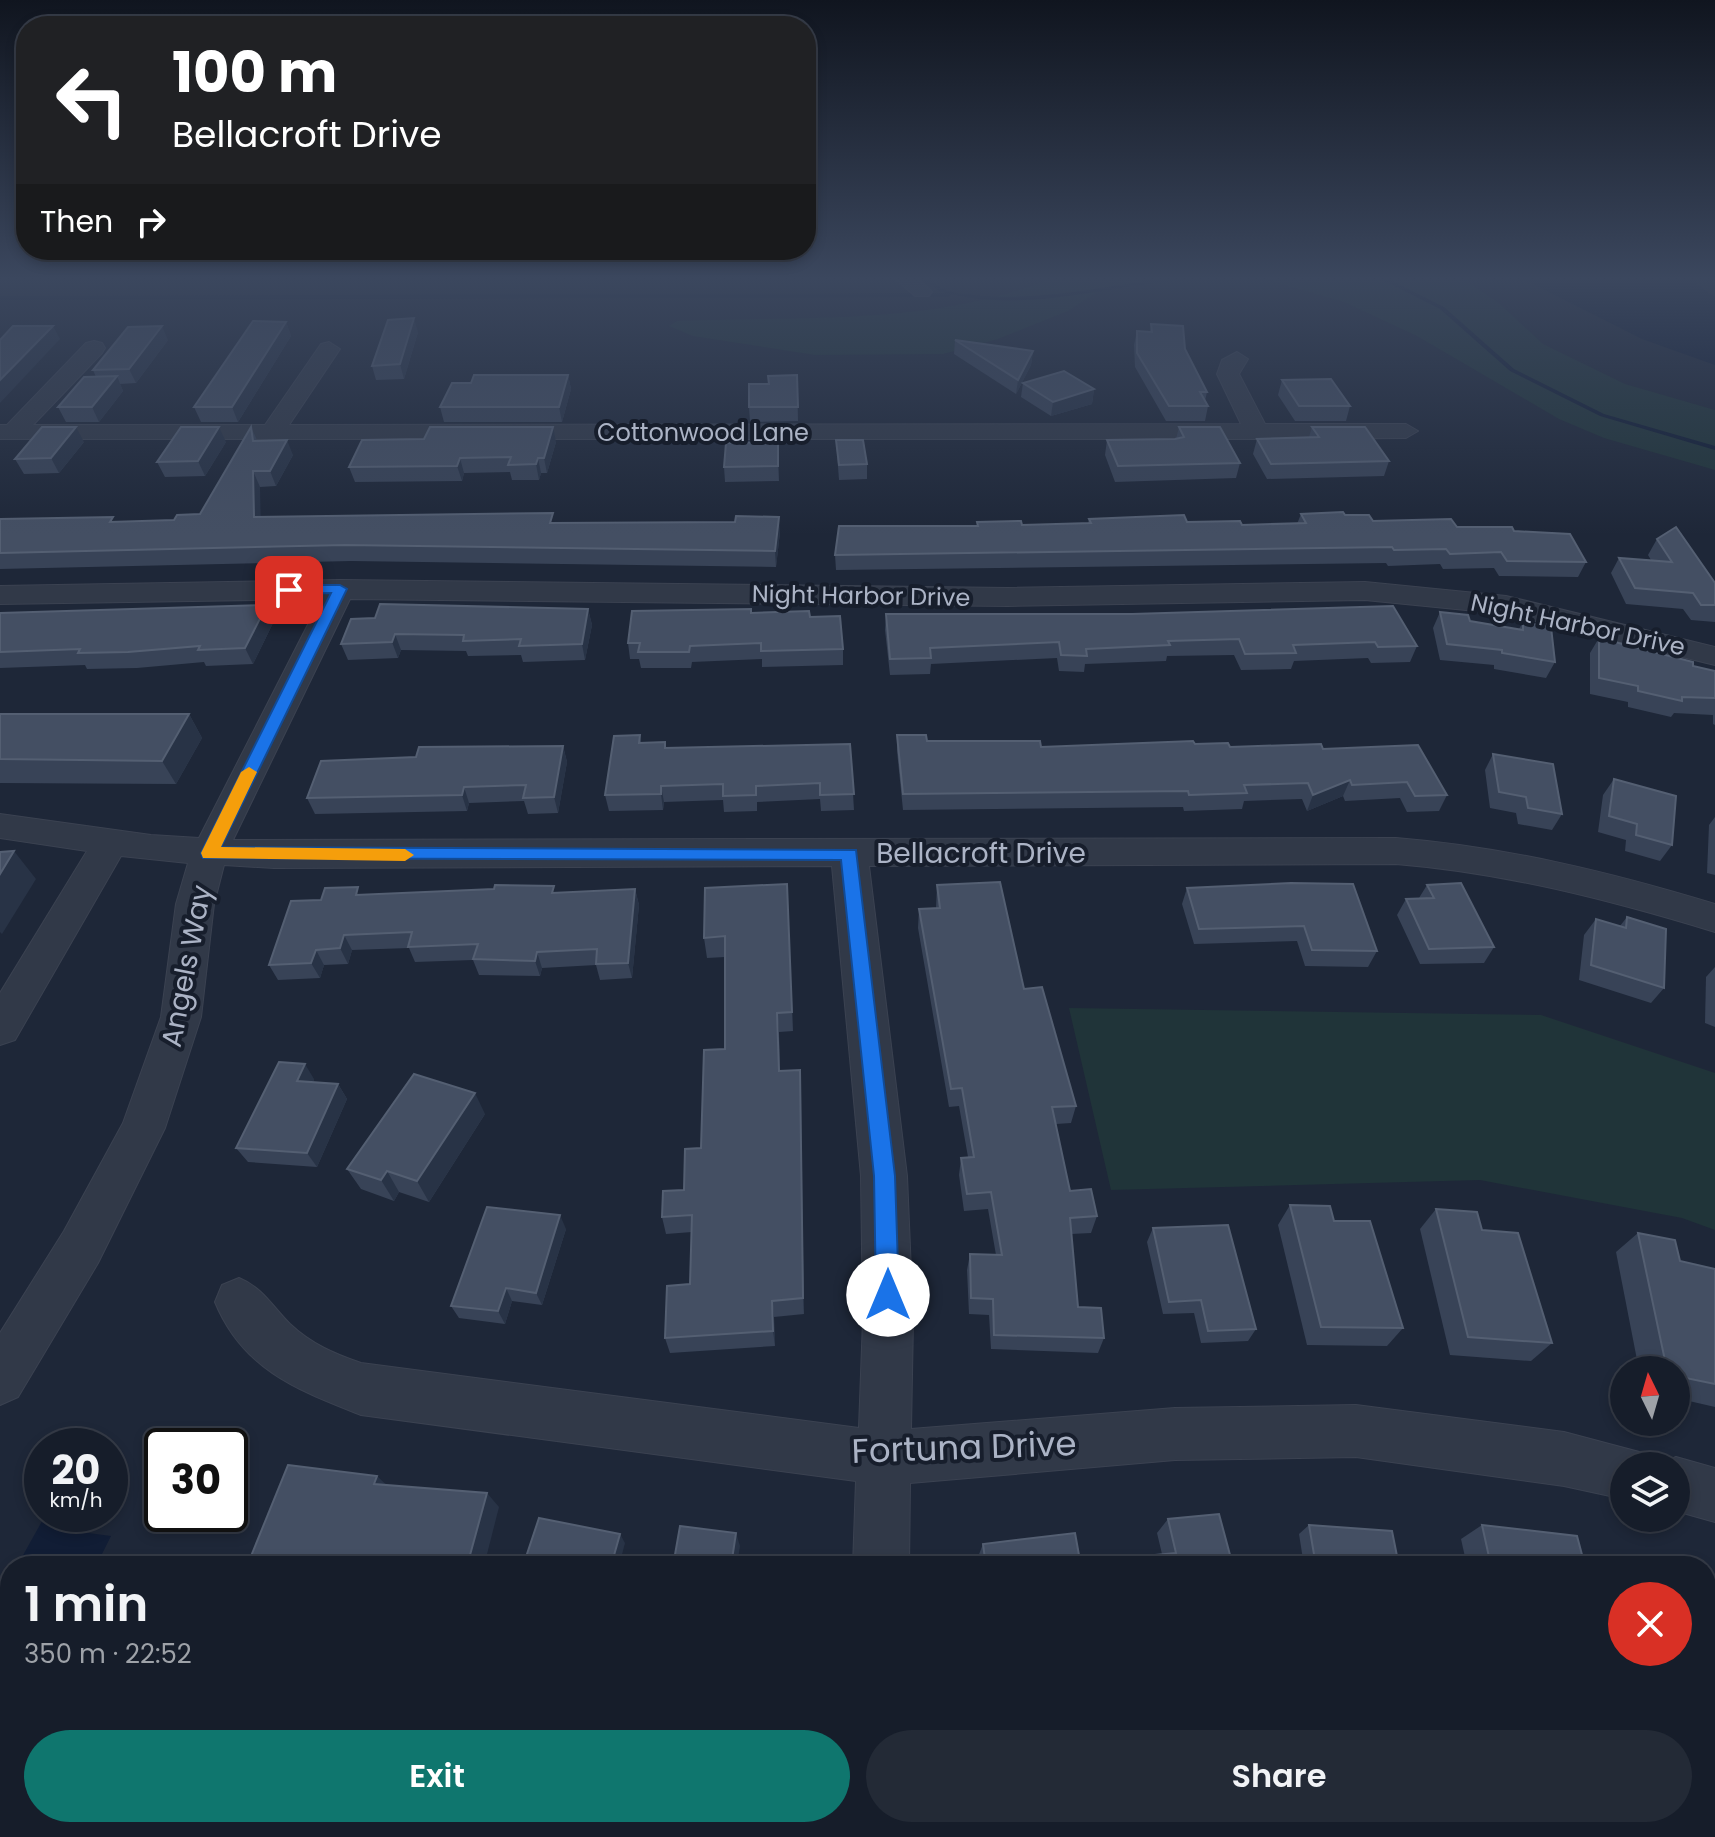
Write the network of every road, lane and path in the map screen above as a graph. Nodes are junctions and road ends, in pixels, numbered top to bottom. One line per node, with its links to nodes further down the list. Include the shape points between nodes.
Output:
1 (79, 363): 5 (street)
2 (320, 363): 6 (street)
3 (1233, 363): 7 (street, via 1228,374)
4 (1406, 431): 7 (street, Cottonwood Lane)
5 (6, 432): 6 (street, Cottonwood Lane)
6 (272, 432): 7 (street, Cottonwood Lane, via 974,425)
7 (1257, 432)
8 (340, 589): 9 (street, Night Harbor Drive); 10 (street, Night Harbor Drive, via 915,598 1365,591 1506,605); 13 (street, Angels Way)
9 (0, 595)
10 (1715, 656)
11 (0, 826): 12 (street, Bellacroft Drive)
12 (111, 842): 13 (street, Bellacroft Drive); 16 (street)
13 (209, 853): 14 (street, Bellacroft Drive); 18 (street, Angels Way, via 195,904 181,1017 143,1128 81,1247)
14 (849, 854): 15 (street, Bellacroft Drive, via 1455,855 1554,871); 19 (street, via 884,1176 888,1320)
15 (1715, 918)
16 (0, 1028)
17 (239, 1302): 19 (street, Fortuna Drive, via 273,1342 308,1369 361,1389)
18 (0, 1379)
19 (883, 1457): 20 (street, Fortuna Drive, via 1175,1434 1356,1431); 23 (street)
20 (1610, 1469)
21 (1690, 1488): 22 (street)
22 (1715, 1495)
23 (881, 1556)

